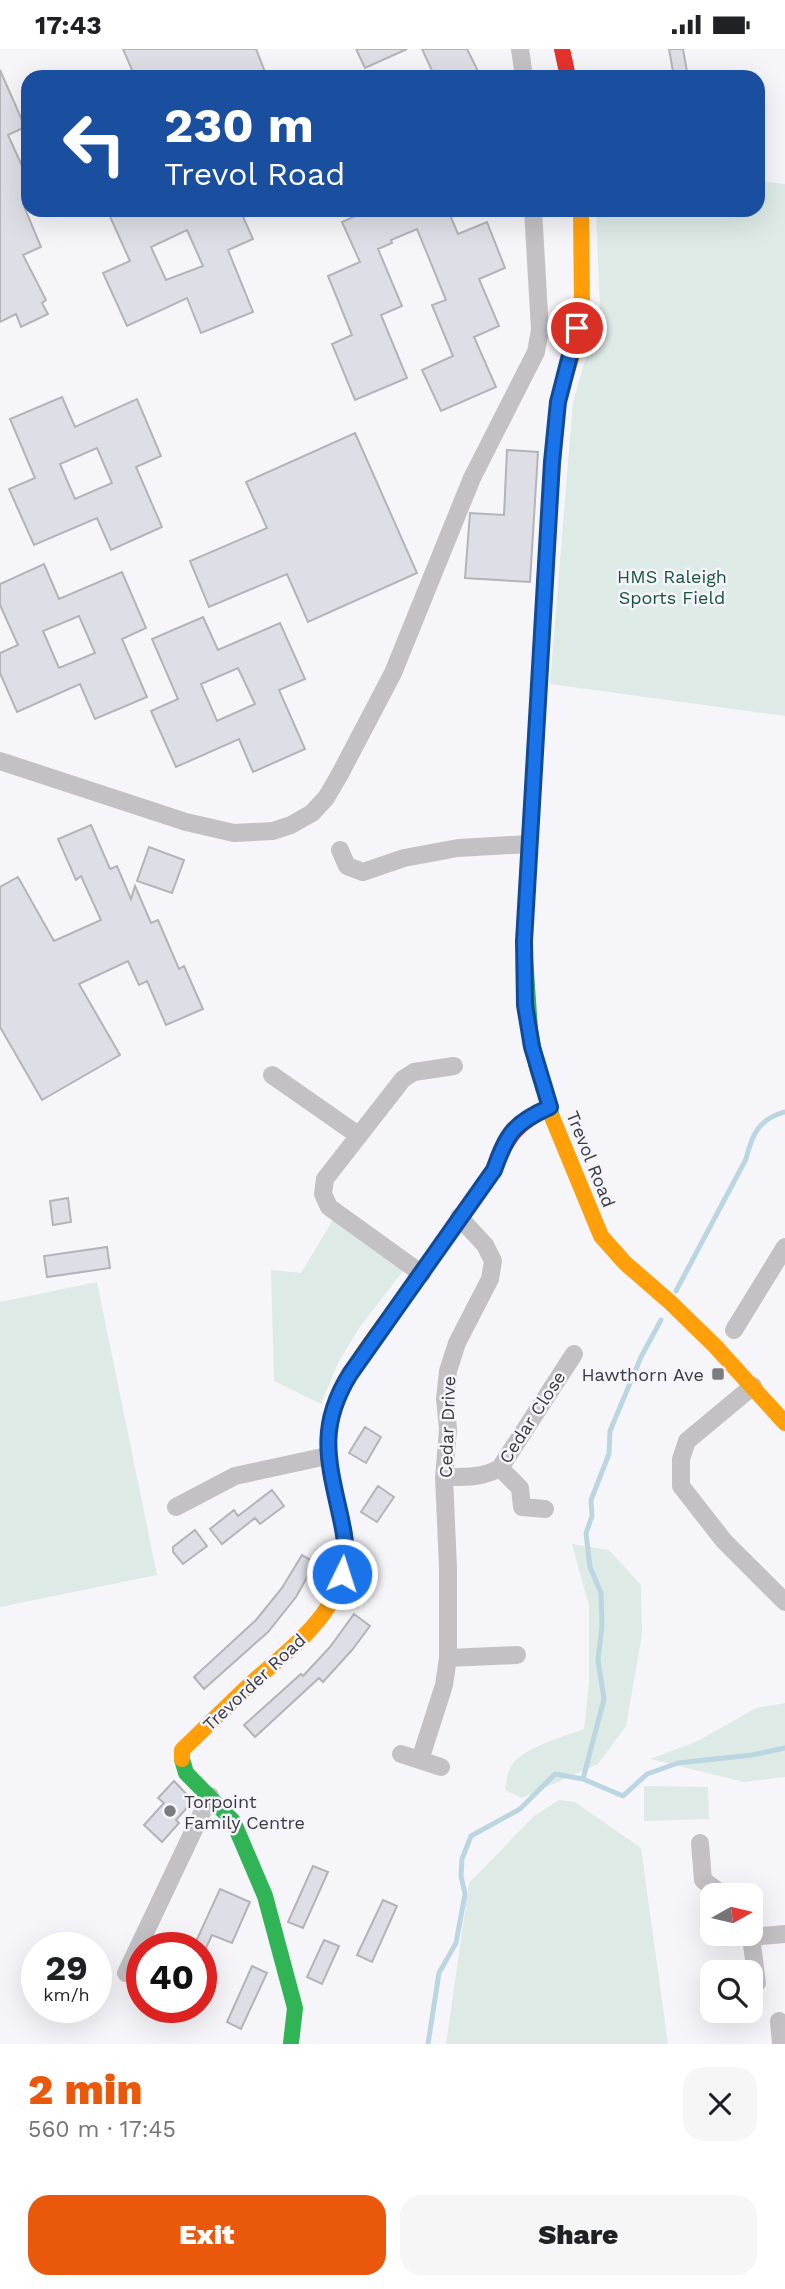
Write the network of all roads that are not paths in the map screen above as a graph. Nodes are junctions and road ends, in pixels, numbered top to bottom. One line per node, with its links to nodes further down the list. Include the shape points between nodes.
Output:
1 (520, 49): 3 (street)
2 (562, 49): 4 (street)
3 (523, 70)
4 (566, 70)
5 (533, 217): 7 (street, via 540,330 536,352 472,478 393,673 340,774 312,813 272,831 234,833 186,822)
6 (581, 217): 8 (street, Trevol Road, via 582,305 558,402 552,462)
7 (0, 761)
8 (529, 844): 9 (street, via 458,848 404,858 363,872 347,866); 12 (street, Trevol Road, via 525,1005)
9 (340, 850)
10 (454, 1066): 13 (street, via 403,1079)
11 (272, 1075): 13 (street)
12 (550, 1107): 14 (street, Trevorder Road, via 515,1126 494,1170); 19 (street, Trevol Road, via 601,1236 615,1255 670,1302)
13 (358, 1135): 16 (street, via 325,1178 323,1194 329,1207)
14 (459, 1217): 16 (street, Trevorder Road); 23 (street, Cedar Drive, via 493,1261 490,1279 448,1371)
15 (785, 1247): 17 (street)
16 (422, 1274): 21 (street, Trevorder Road, via 348,1378 332,1412)
17 (734, 1330)
18 (574, 1354): 22 (street, Cedar Close)
19 (753, 1386): 20 (street, Trevol Road); 26 (street, via 687,1441 681,1459 681,1486 724,1541)
20 (785, 1423)
21 (327, 1456): 24 (street, via 235,1476); 32 (street, Trevorder Road, via 344,1534 346,1561 340,1582 314,1626 182,1749 187,1773)
22 (500, 1468): 23 (street, Cedar Close, via 475,1478); 25 (street, via 520,1488 522,1507)
23 (444, 1478): 28 (street, Cedar Drive)
24 (176, 1507)
25 (545, 1509)
26 (785, 1602)
27 (517, 1655): 28 (street)
28 (448, 1658): 30 (street, Cedar Drive)
29 (401, 1754): 30 (street)
30 (420, 1760): 31 (street)
31 (441, 1767)
32 (210, 1796): 35 (street); 39 (street, via 233,1821 265,1896 295,2008)
33 (700, 1843): 34 (street, via 703,1879)
34 (708, 1883)
35 (145, 1932)
36 (785, 1934): 37 (street)
37 (763, 1935)
38 (779, 2021): 40 (street)
39 (291, 2043)
40 (781, 2044)

